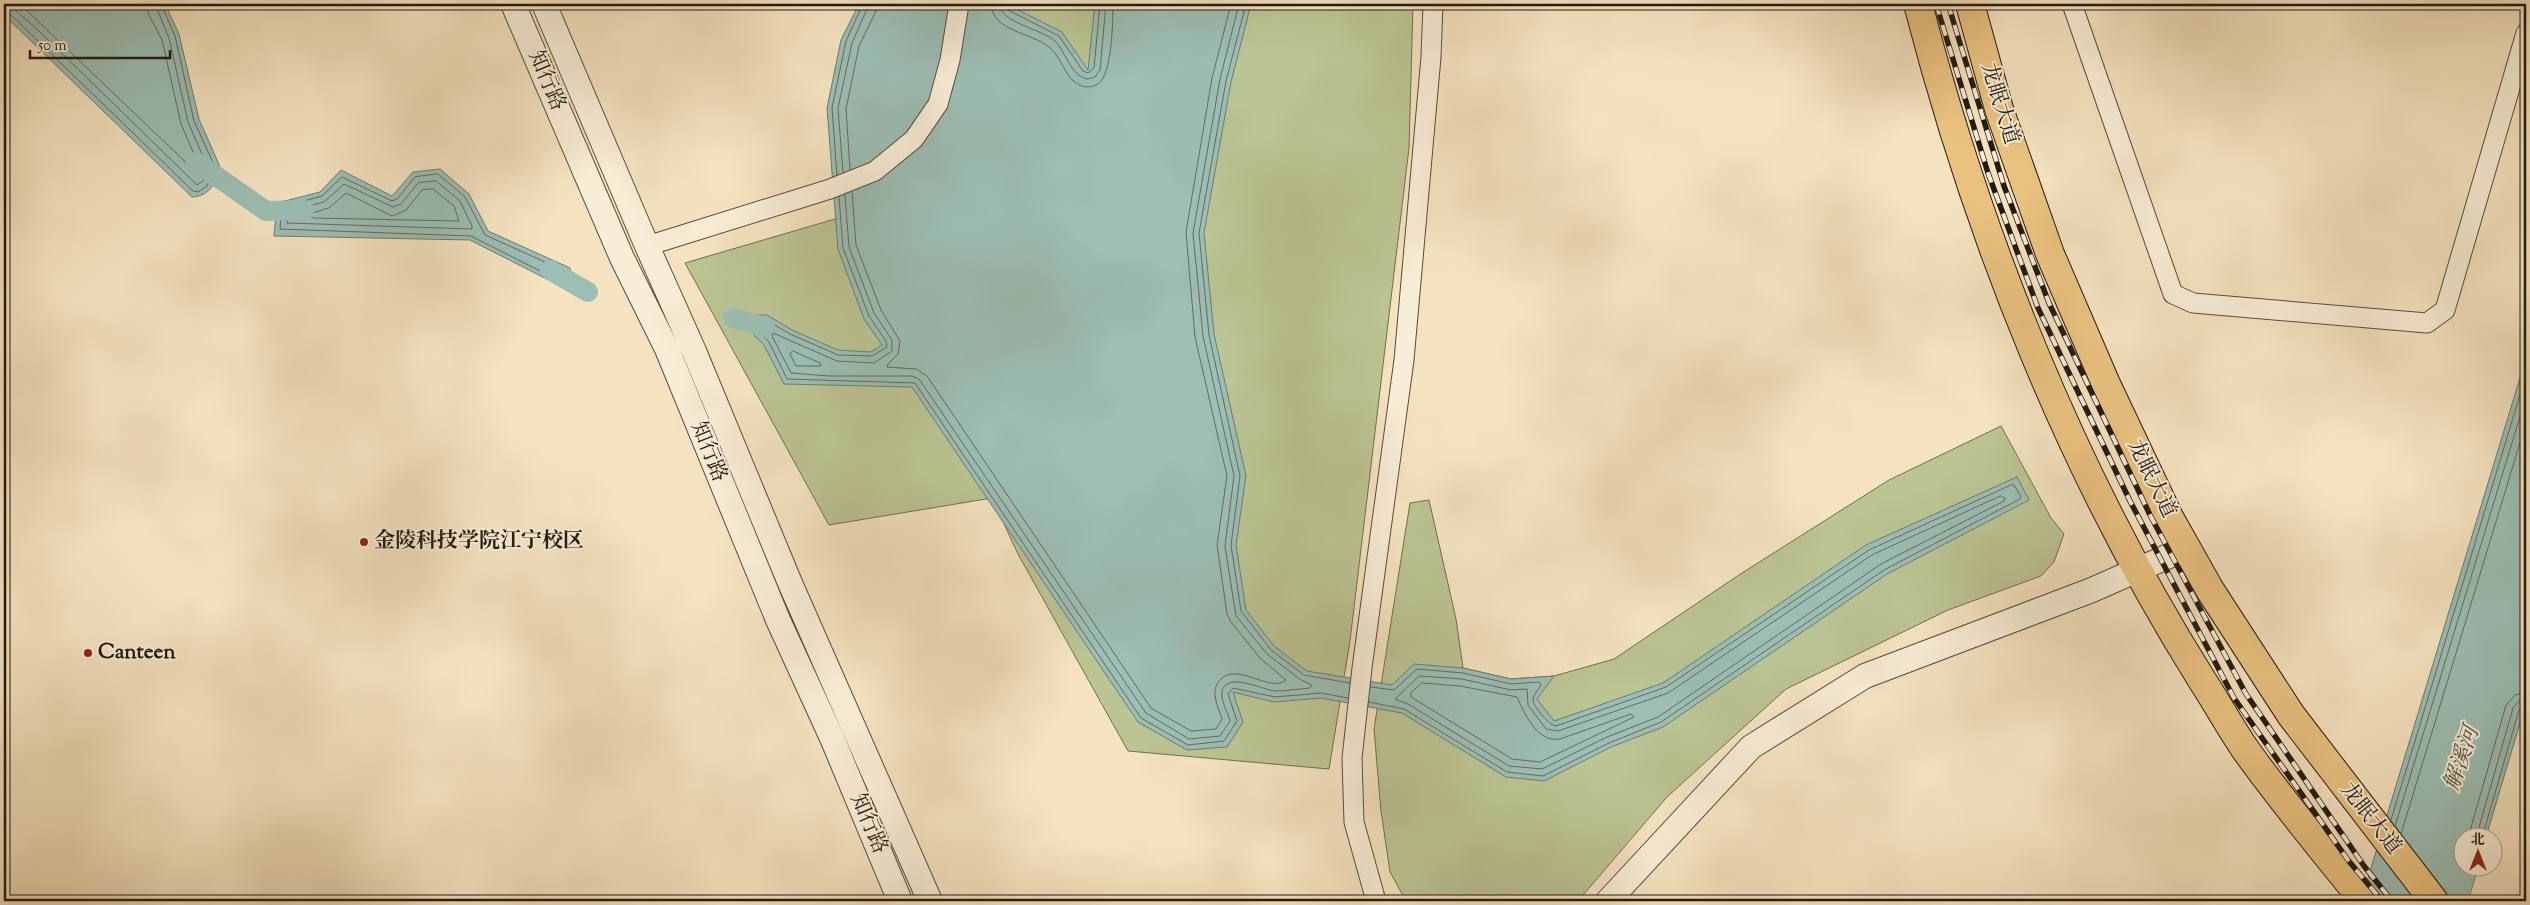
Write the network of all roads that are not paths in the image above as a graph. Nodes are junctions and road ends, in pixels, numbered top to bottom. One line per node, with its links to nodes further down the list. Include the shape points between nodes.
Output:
1 (513, 4): 12 (street, 知行路, via 622,258 667,350 770,603 832,738)
2 (544, 4): 9 (street, 知行路)
3 (959, 4): 9 (street, via 950,60 938,104 914,138 875,171 830,189)
4 (1432, 4): 14 (street, via 1431,57 1404,360 1352,758 1354,822)
5 (1918, 4): 11 (main road, via 1940,86 1996,253 2054,400)
6 (1970, 4): 10 (main road, 龙眠大道, via 1999,109 2050,254 2106,384)
7 (2072, 4): 8 (street, via 2173,294 2193,303 2427,323 2445,310)
8 (2526, 33)
9 (647, 246): 13 (street, 知行路)
10 (2187, 548): 11 (street); 17 (main road, 龙眠大道, via 2210,590 2291,715)
11 (2137, 570): 15 (street, via 1865,676 1751,747); 16 (main road, via 2245,749)
12 (900, 901)
13 (930, 901)
14 (1376, 901)
15 (1608, 901)
16 (2364, 901)
17 (2434, 901)

